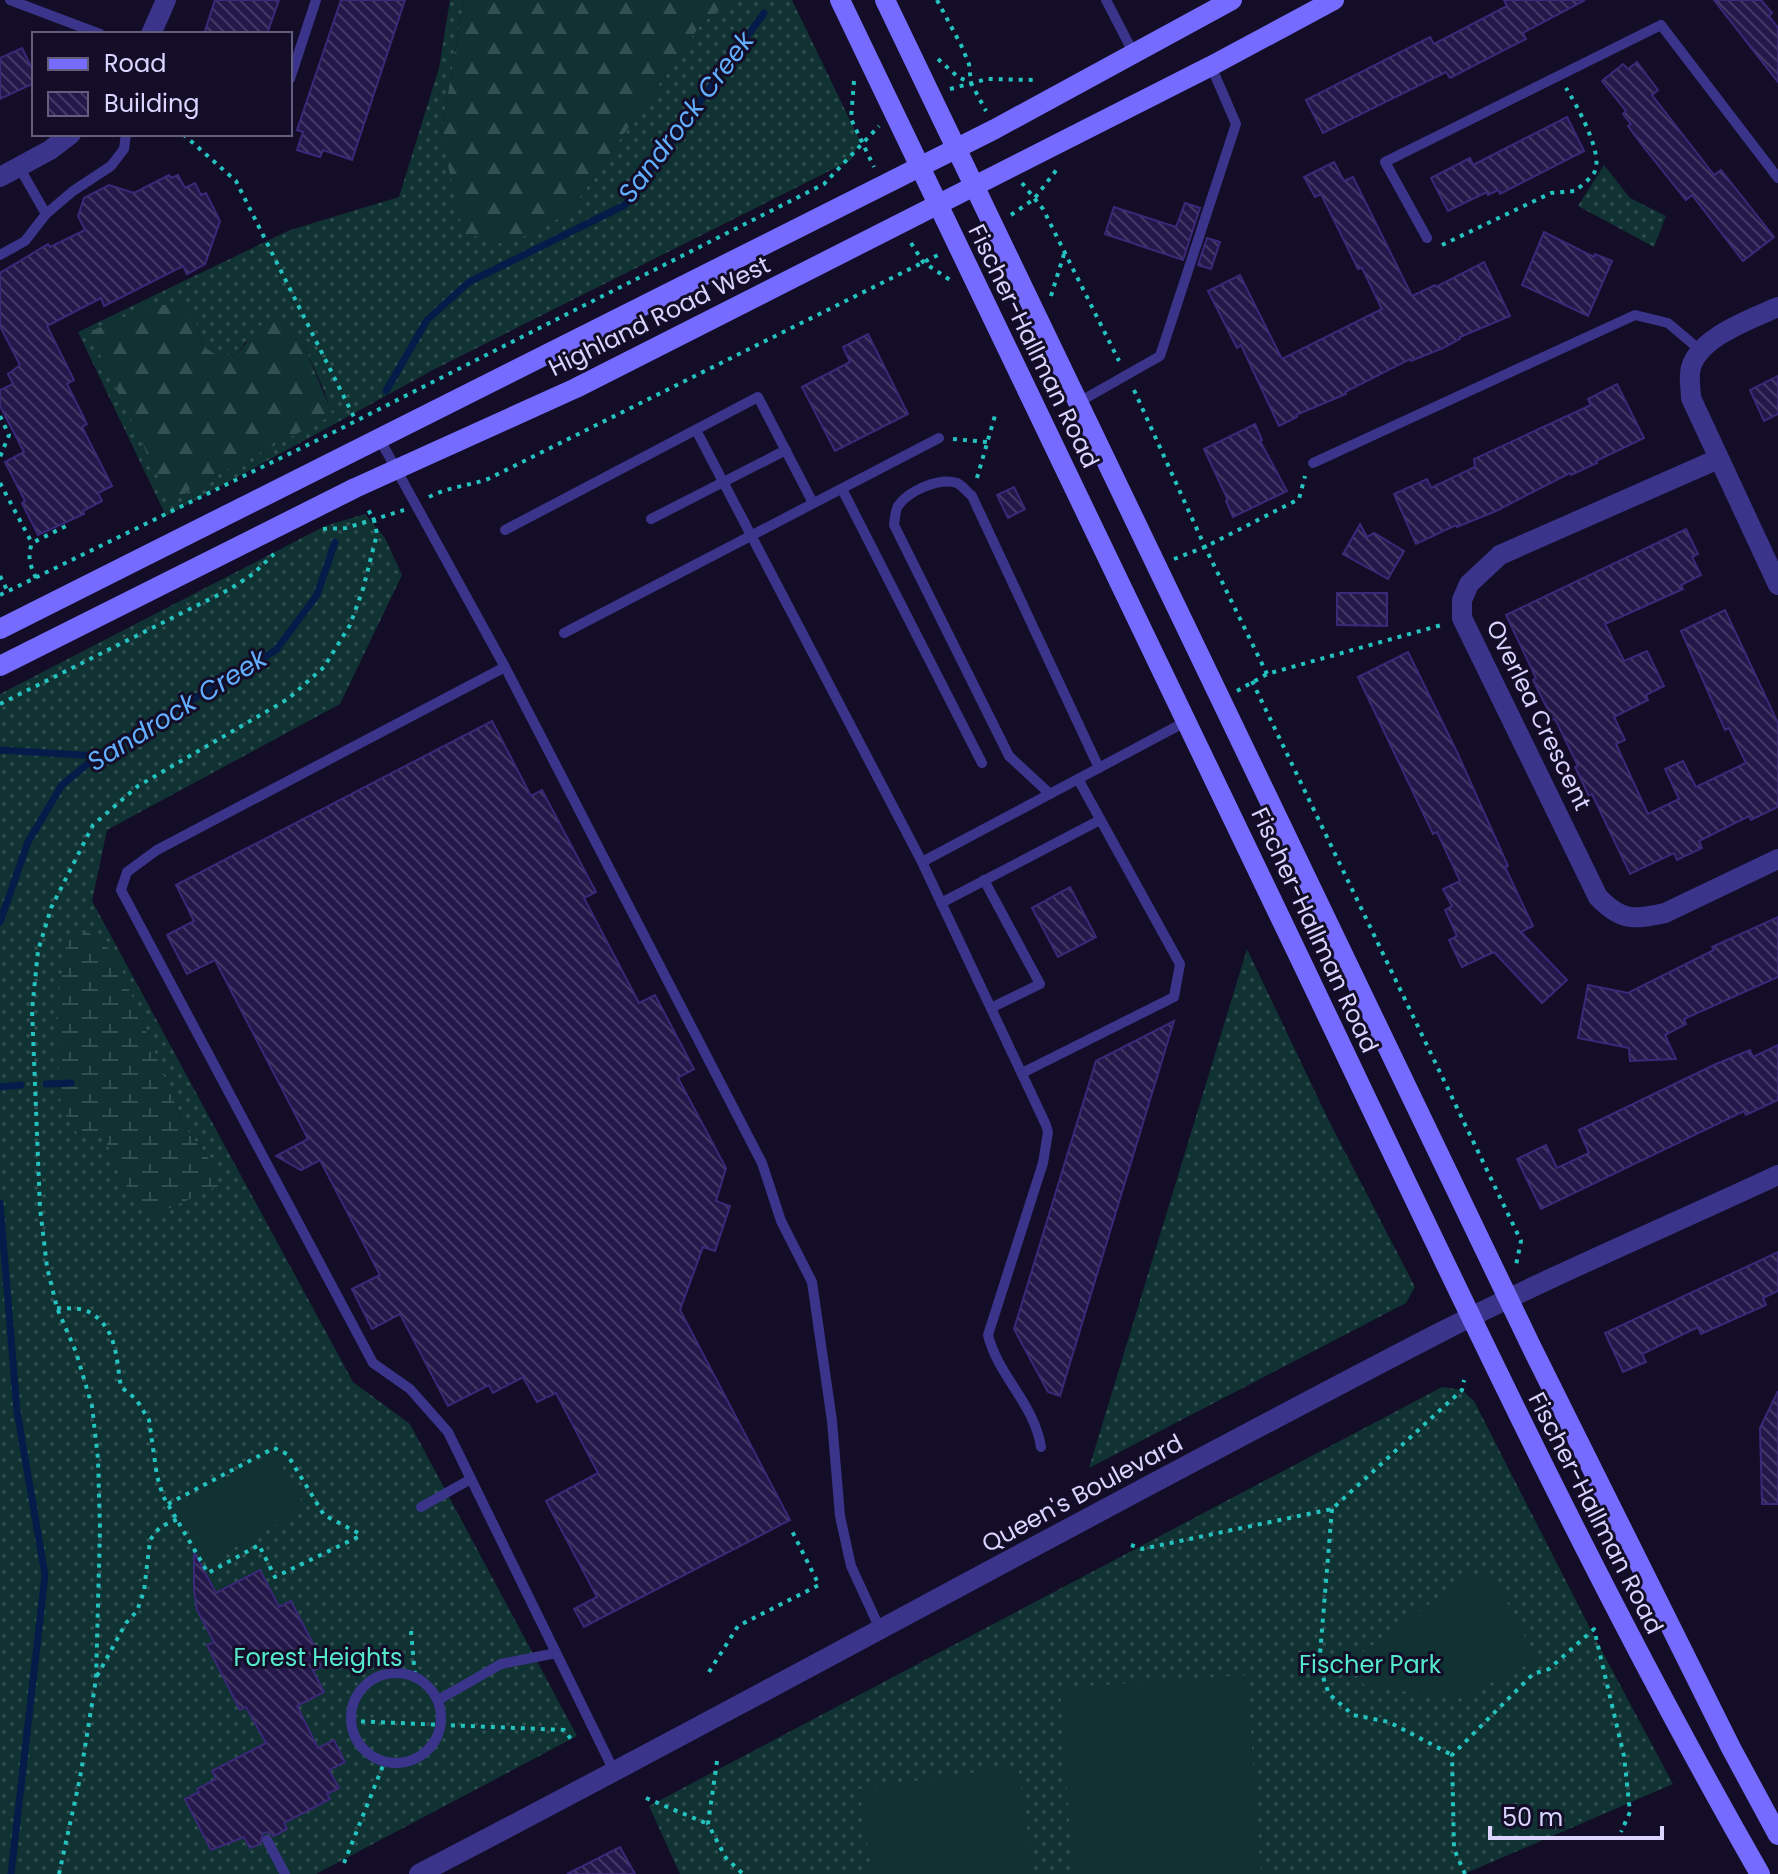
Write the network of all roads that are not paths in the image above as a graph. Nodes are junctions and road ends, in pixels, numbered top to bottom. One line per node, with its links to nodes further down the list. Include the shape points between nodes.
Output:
1 (10, 0): 9 (lane)
2 (166, 0): 10 (street)
3 (316, 0): 13 (lane)
4 (840, 0): 18 (main road, Fischer-Hallman Road)
5 (885, 0): 16 (main road, Fischer-Hallman Road)
6 (1106, 0): 11 (lane)
7 (1232, 0): 11 (main road, Highland Road West)
8 (1334, 0): 12 (main road, Highland Road West)
9 (95, 32)
10 (152, 32)
11 (1134, 54): 16 (main road, Highland Road West)
12 (1211, 66): 21 (main road, Highland Road West); 28 (lane, via 1236,124 1160,356)
13 (292, 73)
14 (68, 136): 17 (street)
15 (126, 136): 23 (lane, via 124,149 111,166)
16 (957, 148): 18 (main road, Highland Road West); 21 (main road, Fischer-Hallman Road)
17 (19, 167): 19 (street); 23 (lane)
18 (919, 167): 22 (main road, Fischer-Hallman Road); 30 (main road, Highland Road West)
19 (0, 177)
20 (1778, 178): 24 (lane, via 1661,25 1385,162)
21 (975, 186): 22 (main road, Highland Road West); 28 (main road, Fischer-Hallman Road)
22 (937, 206): 35 (main road, Highland Road West, via 576,388); 47 (main road, Fischer-Hallman Road)
23 (46, 214): 25 (lane, via 25,241)
24 (1427, 238)
25 (0, 255)
26 (1778, 307): 27 (street, via 1731,328)
27 (1700, 350): 33 (street, via 1690,370 1691,398); 34 (lane, via 1668,323 1635,315)
28 (1079, 402): 60 (main road, Fischer-Hallman Road)
29 (696, 430): 32 (lane, via 758,397); 36 (lane); 40 (lane)
30 (379, 437): 35 (lane); 43 (main road, Highland Road West)
31 (939, 438): 37 (lane)
32 (786, 450): 36 (lane); 38 (lane)
33 (1718, 459): 42 (street); 53 (street, Overlea Crescent, via 1500,555 1469,584 1462,618 1598,897 1612,912 1628,917 1665,913)
34 (1313, 463)
35 (396, 470): 45 (main road, Highland Road West); 46 (lane)
36 (724, 482): 39 (lane); 41 (lane)
37 (842, 489): 38 (lane); 48 (lane)
38 (813, 503): 41 (lane)
39 (651, 519)
40 (505, 530)
41 (752, 536): 44 (lane); 54 (lane)
42 (1778, 585)
43 (0, 629)
44 (564, 633)
45 (0, 666)
46 (505, 667): 63 (lane, via 157,850 127,872 121,890 373,1363 410,1389 448,1432); 65 (lane, via 762,1163 781,1221 812,1282 840,1516 851,1566)
47 (1187, 721): 49 (lane); 61 (main road, Fischer-Hallman Road)
48 (982, 763)
49 (1099, 768): 50 (lane); 51 (lane, via 972,496 958,483 939,482 921,489 896,508 894,525 1009,756)
50 (1078, 779): 51 (lane); 52 (lane)
51 (1050, 794): 54 (lane)
52 (1100, 820): 55 (lane); 58 (lane, via 1180,964 1174,997)
53 (1778, 859)
54 (922, 862): 56 (lane)
55 (984, 880): 56 (lane); 57 (lane, via 1040,984)
56 (941, 903): 57 (lane)
57 (991, 1008): 58 (lane)
58 (1022, 1073): 62 (lane, via 1048,1132 988,1335 1038,1425)
59 (1778, 1175): 60 (street, Queen's Boulevard)
60 (1509, 1299): 61 (street, Queen's Boulevard); 69 (main road, Fischer-Hallman Road)
61 (1470, 1318): 65 (street, Queen's Boulevard); 73 (main road, Fischer-Hallman Road, via 1614,1609)
62 (1041, 1447)
63 (471, 1479): 64 (lane); 66 (lane)
64 (421, 1507)
65 (880, 1629): 68 (street, Queen's Boulevard)
66 (556, 1653): 67 (lane, via 501,1664); 68 (lane)
67 (438, 1700): 67 (lane, via 415,1677 382,1675 358,1693 351,1708 353,1734 369,1755 384,1763 417,1759 439,1736)
68 (615, 1773): 72 (street, Queen's Boulevard)
69 (1778, 1835)
70 (267, 1840): 71 (lane)
71 (285, 1874)
72 (419, 1874)
73 (1760, 1874)

